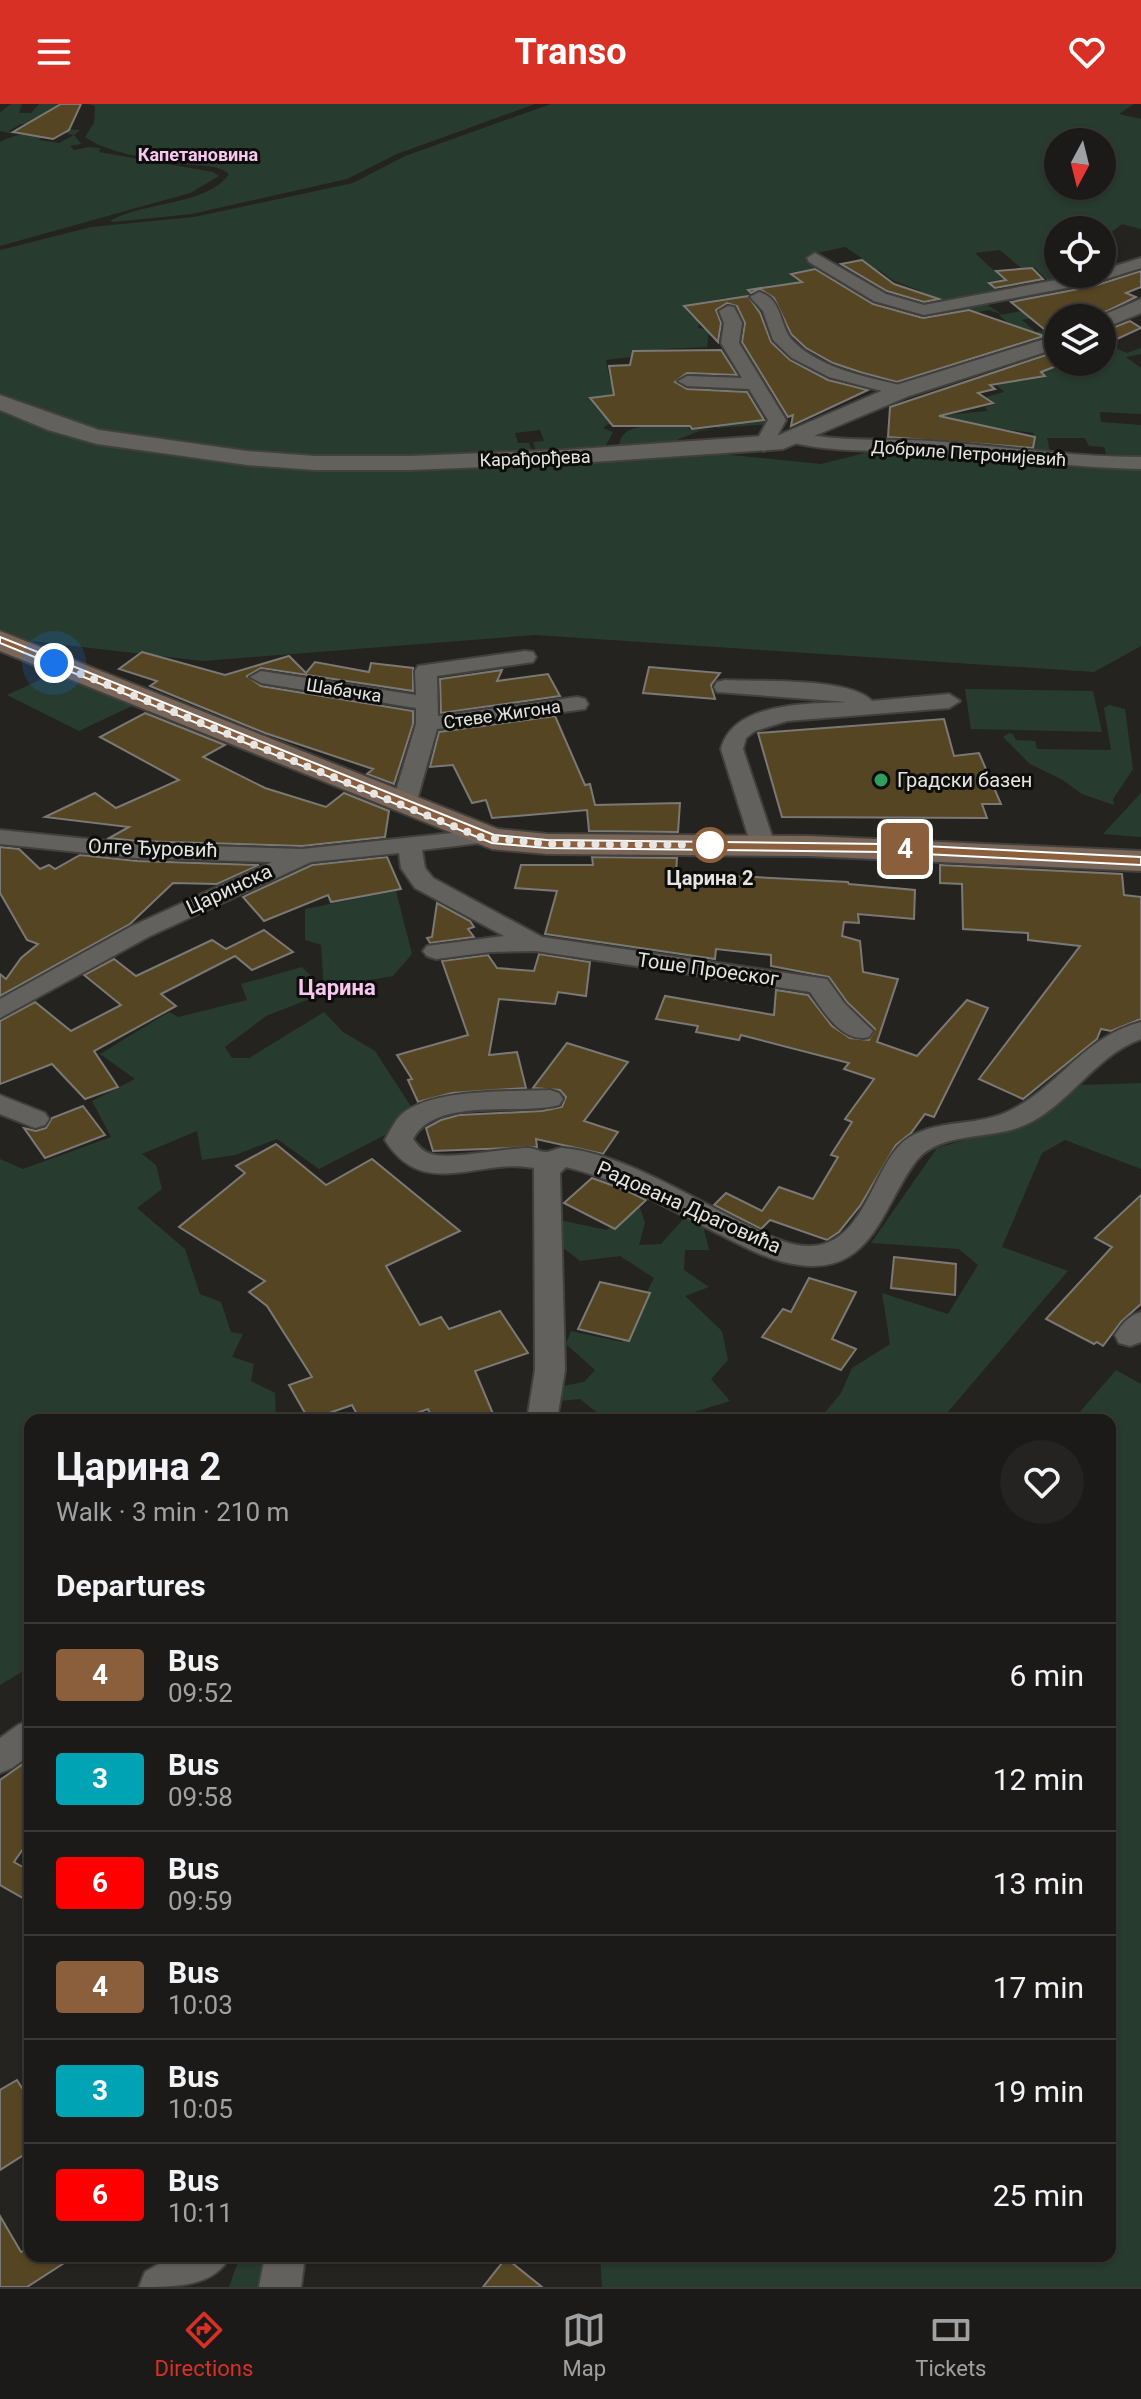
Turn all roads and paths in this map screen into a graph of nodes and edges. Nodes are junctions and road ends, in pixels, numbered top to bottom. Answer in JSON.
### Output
{"nodes":[{"id":1,"x":815,"y":258,"type":"dead end"},
{"id":2,"x":1141,"y":263,"type":"edge"},
{"id":3,"x":759,"y":297,"type":"dead end"},
{"id":4,"x":1141,"y":305,"type":"edge"},
{"id":5,"x":728,"y":311,"type":"dead end"},
{"id":6,"x":1116,"y":317,"type":"edge"},
{"id":7,"x":1044,"y":345,"type":"edge"},
{"id":8,"x":687,"y":381,"type":"dead end"},
{"id":9,"x":754,"y":384,"type":"junction"},
{"id":10,"x":901,"y":391,"type":"junction"},
{"id":11,"x":0,"y":402,"type":"edge"},
{"id":12,"x":797,"y":438,"type":"junction"},
{"id":13,"x":763,"y":445,"type":"junction"},
{"id":14,"x":1141,"y":463,"type":"edge"},
{"id":15,"x":0,"y":640,"type":"edge"},
{"id":16,"x":525,"y":657,"type":"dead end"},
{"id":17,"x":261,"y":677,"type":"dead end"},
{"id":18,"x":725,"y":687,"type":"dead end"},
{"id":19,"x":949,"y":701,"type":"dead end"},
{"id":20,"x":577,"y":704,"type":"dead end"},
{"id":21,"x":866,"y":708,"type":"junction"},
{"id":22,"x":427,"y":714,"type":"junction"},
{"id":23,"x":404,"y":804,"type":"junction"},
{"id":24,"x":0,"y":837,"type":"edge"},
{"id":25,"x":480,"y":837,"type":"junction"},
{"id":26,"x":409,"y":844,"type":"junction"},
{"id":27,"x":763,"y":845,"type":"junction"},
{"id":28,"x":306,"y":855,"type":"junction"},
{"id":29,"x":1141,"y":861,"type":"edge"},
{"id":30,"x":536,"y":944,"type":"junction"},
{"id":31,"x":436,"y":951,"type":"dead end"},
{"id":32,"x":0,"y":1010,"type":"edge"},
{"id":33,"x":1141,"y":1030,"type":"edge"},
{"id":34,"x":860,"y":1031,"type":"dead end"},
{"id":35,"x":550,"y":1099,"type":"dead end"},
{"id":36,"x":0,"y":1104,"type":"edge"},
{"id":37,"x":35,"y":1119,"type":"dead end"},
{"id":38,"x":553,"y":1164,"type":"junction"},
{"id":39,"x":543,"y":1414,"type":"edge"},
{"id":40,"x":24,"y":1740,"type":"edge"},
{"id":41,"x":0,"y":1758,"type":"edge"},
{"id":42,"x":200,"y":2262,"type":"edge"},
{"id":43,"x":284,"y":2262,"type":"edge"},
{"id":44,"x":160,"y":2287,"type":"edge"},
{"id":45,"x":280,"y":2287,"type":"edge"}],
"edges":[{"from":1,"to":2,"type":"street"},
{"from":3,"to":10,"type":"street"},
{"from":4,"to":6,"type":"street"},
{"from":5,"to":9,"type":"street"},
{"from":7,"to":10,"type":"street","name":"Карађорђева"},
{"from":8,"to":9,"type":"street"},
{"from":9,"to":13,"type":"street"},
{"from":10,"to":12,"type":"street","name":"Карађорђева"},
{"from":11,"to":13,"type":"street","name":"Карађорђева"},
{"from":12,"to":13,"type":"street","name":"Карађорђева"},
{"from":12,"to":14,"type":"street","name":"Добриле Петронијевић"},
{"from":15,"to":23,"type":"main road"},
{"from":16,"to":22,"type":"street"},
{"from":17,"to":22,"type":"street","name":"Шабачка"},
{"from":18,"to":21,"type":"street"},
{"from":19,"to":21,"type":"street"},
{"from":20,"to":22,"type":"street","name":"Стеве Жигона"},
{"from":21,"to":27,"type":"street"},
{"from":22,"to":23,"type":"street"},
{"from":23,"to":25,"type":"main road"},
{"from":24,"to":28,"type":"street","name":"Олге Ђуровић"},
{"from":25,"to":26,"type":"street","name":"Царинска"},
{"from":25,"to":27,"type":"main road"},
{"from":26,"to":28,"type":"street","name":"Царинска"},
{"from":26,"to":30,"type":"street","name":"Тоше Проеског"},
{"from":27,"to":29,"type":"main road"},
{"from":28,"to":32,"type":"street","name":"Царинска"},
{"from":30,"to":31,"type":"street","name":"Тоше Проеског"},
{"from":30,"to":34,"type":"street","name":"Тоше Проеског"},
{"from":33,"to":38,"type":"street","name":"Радована Драговића"},
{"from":35,"to":38,"type":"street"},
{"from":36,"to":37,"type":"street"},
{"from":38,"to":39,"type":"street"},
{"from":40,"to":41,"type":"street"},
{"from":42,"to":44,"type":"street"},
{"from":43,"to":45,"type":"street"}]}
